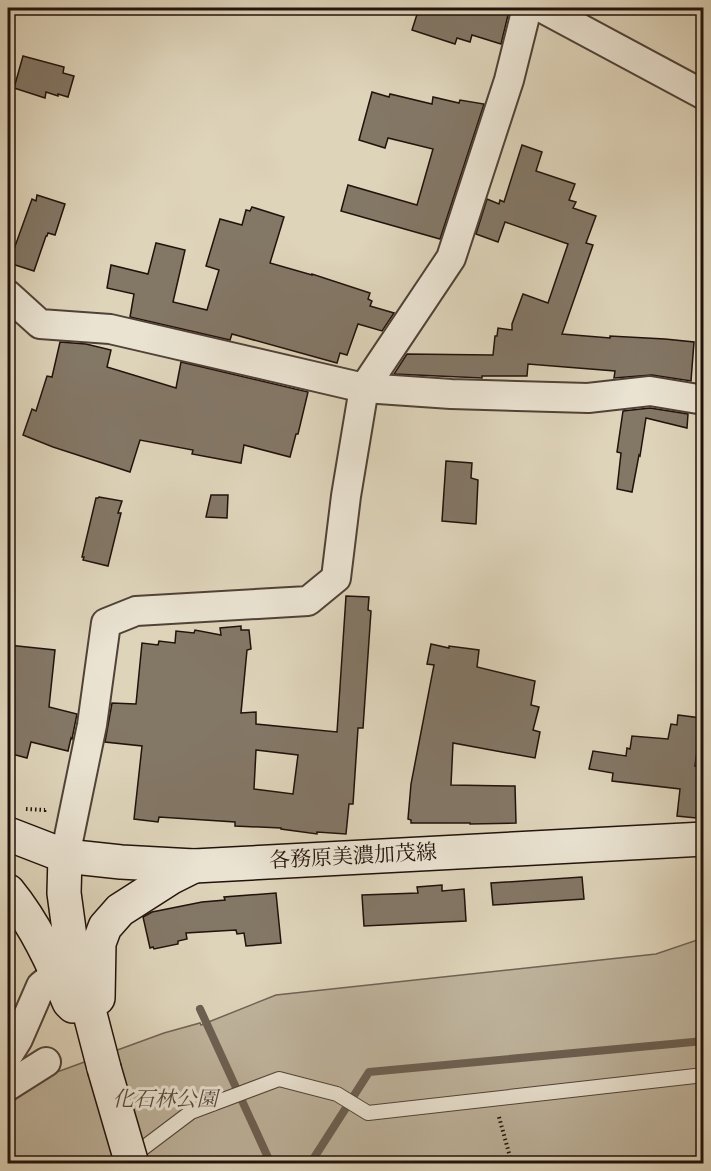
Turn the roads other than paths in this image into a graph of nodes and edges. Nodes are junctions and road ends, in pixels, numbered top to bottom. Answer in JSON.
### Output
{"nodes":[{"id":1,"x":527,"y":8,"type":"edge"},
{"id":2,"x":542,"y":8,"type":"edge"},
{"id":3,"x":704,"y":94,"type":"edge"},
{"id":4,"x":8,"y":295,"type":"edge"},
{"id":5,"x":364,"y":388,"type":"junction"},
{"id":6,"x":704,"y":400,"type":"edge"},
{"id":7,"x":12,"y":821,"type":"edge"},
{"id":8,"x":704,"y":839,"type":"edge"},
{"id":9,"x":65,"y":856,"type":"junction"},
{"id":10,"x":194,"y":866,"type":"junction"},
{"id":11,"x":8,"y":891,"type":"edge"},
{"id":12,"x":57,"y":973,"type":"junction"},
{"id":13,"x":91,"y":1020,"type":"junction"},
{"id":14,"x":8,"y":1055,"type":"edge"},
{"id":15,"x":46,"y":1062,"type":"dead end"},
{"id":16,"x":704,"y":1075,"type":"edge"},
{"id":17,"x":8,"y":1086,"type":"edge"},
{"id":18,"x":122,"y":1164,"type":"edge"},
{"id":19,"x":132,"y":1164,"type":"edge"}],
"edges":[{"from":1,"to":5,"type":"street"},
{"from":2,"to":3,"type":"street"},
{"from":4,"to":5,"type":"street"},
{"from":5,"to":6,"type":"street"},
{"from":5,"to":9,"type":"street"},
{"from":7,"to":9,"type":"main road","name":"各務原美濃加茂線"},
{"from":8,"to":10,"type":"main road","name":"各務原美濃加茂線"},
{"from":9,"to":10,"type":"main road","name":"各務原美濃加茂線"},
{"from":9,"to":13,"type":"main road"},
{"from":10,"to":13,"type":"main road"},
{"from":11,"to":12,"type":"main road"},
{"from":12,"to":13,"type":"main road"},
{"from":12,"to":14,"type":"street"},
{"from":13,"to":19,"type":"main road","bridge":true},
{"from":15,"to":17,"type":"street"},
{"from":16,"to":18,"type":"lane"}]}
